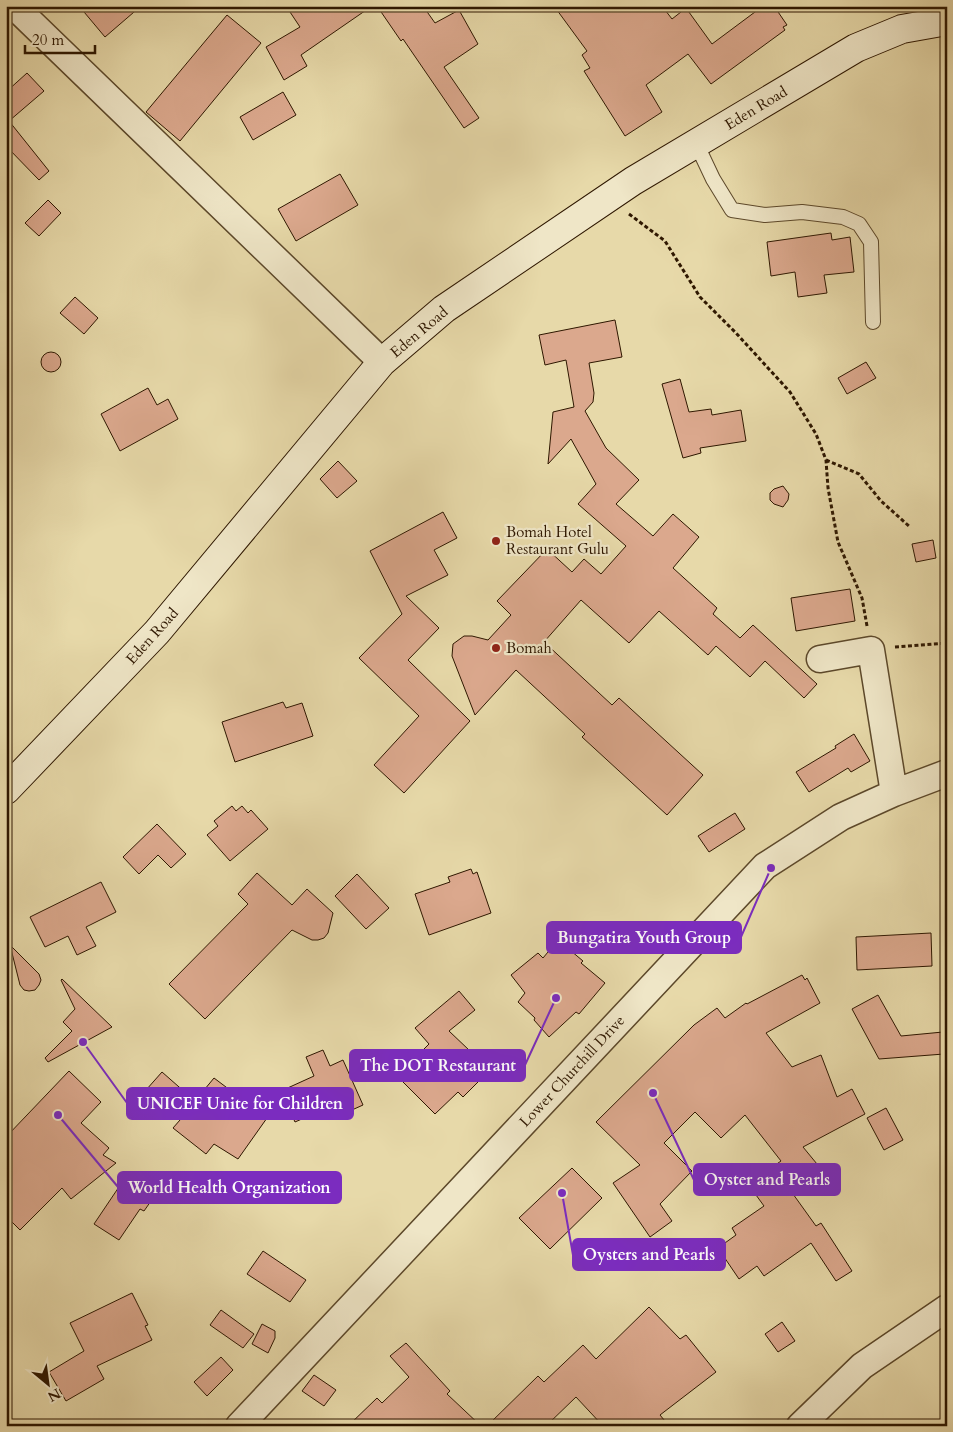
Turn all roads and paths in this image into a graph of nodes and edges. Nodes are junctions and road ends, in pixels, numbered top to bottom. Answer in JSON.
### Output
{"nodes":[{"id":1,"x":14,"y":6,"type":"edge"},
{"id":2,"x":947,"y":21,"type":"edge"},
{"id":3,"x":696,"y":143,"type":"junction"},
{"id":4,"x":608,"y":198,"type":"junction"},
{"id":5,"x":873,"y":322,"type":"dead end"},
{"id":6,"x":382,"y":362,"type":"junction"},
{"id":7,"x":826,"y":460,"type":"junction"},
{"id":8,"x":910,"y":527,"type":"dead end"},
{"id":9,"x":947,"y":643,"type":"edge"},
{"id":10,"x":871,"y":650,"type":"junction"},
{"id":11,"x":820,"y":659,"type":"dead end"},
{"id":12,"x":947,"y":773,"type":"edge"},
{"id":13,"x":6,"y":790,"type":"edge"},
{"id":14,"x":894,"y":793,"type":"junction"},
{"id":15,"x":947,"y":1308,"type":"edge"},
{"id":16,"x":239,"y":1426,"type":"edge"},
{"id":17,"x":800,"y":1426,"type":"edge"}],
"edges":[{"from":1,"to":6,"type":"street"},
{"from":2,"to":3,"type":"street","name":"Eden Road"},
{"from":3,"to":4,"type":"street","name":"Eden Road"},
{"from":3,"to":5,"type":"lane"},
{"from":4,"to":6,"type":"street","name":"Eden Road"},
{"from":4,"to":7,"type":"path"},
{"from":6,"to":13,"type":"street","name":"Eden Road"},
{"from":7,"to":8,"type":"path"},
{"from":7,"to":10,"type":"path"},
{"from":9,"to":10,"type":"path"},
{"from":10,"to":11,"type":"street"},
{"from":10,"to":14,"type":"street"},
{"from":12,"to":14,"type":"street","name":"Lower Churchill Drive"},
{"from":14,"to":16,"type":"street","name":"Lower Churchill Drive"},
{"from":15,"to":17,"type":"street"}]}
